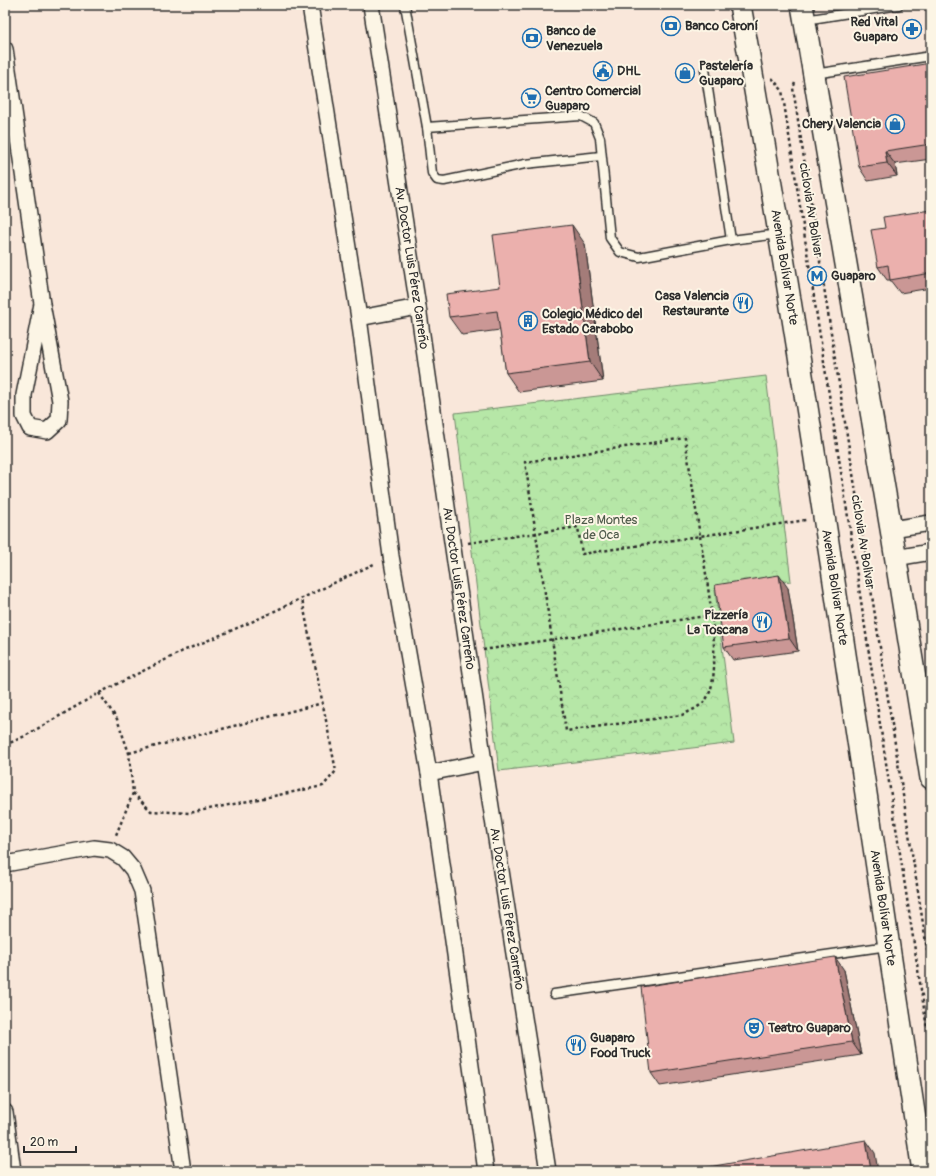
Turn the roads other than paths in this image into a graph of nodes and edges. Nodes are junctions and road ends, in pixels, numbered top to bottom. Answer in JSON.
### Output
{"nodes":[{"id":1,"x":310,"y":5,"type":"edge"},
{"id":2,"x":371,"y":5,"type":"edge"},
{"id":3,"x":405,"y":5,"type":"edge"},
{"id":4,"x":740,"y":5,"type":"edge"},
{"id":5,"x":899,"y":5,"type":"edge"},
{"id":6,"x":803,"y":13,"type":"edge"},
{"id":7,"x":5,"y":53,"type":"edge"},
{"id":8,"x":931,"y":56,"type":"edge"},
{"id":9,"x":706,"y":69,"type":"dead end"},
{"id":10,"x":804,"y":77,"type":"junction"},
{"id":11,"x":426,"y":127,"type":"junction"},
{"id":12,"x":601,"y":156,"type":"junction"},
{"id":13,"x":779,"y":234,"type":"junction"},
{"id":14,"x":731,"y":240,"type":"junction"},
{"id":15,"x":42,"y":304,"type":"junction"},
{"id":16,"x":418,"y":307,"type":"junction"},
{"id":17,"x":359,"y":318,"type":"junction"},
{"id":18,"x":931,"y":522,"type":"edge"},
{"id":19,"x":891,"y":529,"type":"junction"},
{"id":20,"x":931,"y":552,"type":"edge"},
{"id":21,"x":895,"y":558,"type":"junction"},
{"id":22,"x":484,"y":762,"type":"junction"},
{"id":23,"x":429,"y":773,"type":"junction"},
{"id":24,"x":931,"y":778,"type":"edge"},
{"id":25,"x":5,"y":864,"type":"edge"},
{"id":26,"x":888,"y":946,"type":"junction"},
{"id":27,"x":554,"y":994,"type":"dead end"},
{"id":28,"x":5,"y":1112,"type":"edge"},
{"id":29,"x":13,"y":1171,"type":"edge"},
{"id":30,"x":183,"y":1171,"type":"edge"},
{"id":31,"x":486,"y":1171,"type":"edge"},
{"id":32,"x":548,"y":1171,"type":"edge"},
{"id":33,"x":922,"y":1171,"type":"edge"}],
"edges":[{"from":1,"to":17,"type":"street"},
{"from":2,"to":16,"type":"street","name":"Av. Doctor Luis Pérez Carreño"},
{"from":3,"to":11,"type":"lane"},
{"from":4,"to":13,"type":"main road","name":"Avenida Bolívar Norte"},
{"from":5,"to":6,"type":"lane"},
{"from":6,"to":10,"type":"main road"},
{"from":7,"to":15,"type":"street"},
{"from":8,"to":10,"type":"lane"},
{"from":9,"to":14,"type":"lane"},
{"from":10,"to":19,"type":"main road"},
{"from":11,"to":12,"type":"lane"},
{"from":11,"to":12,"type":"lane"},
{"from":12,"to":14,"type":"lane"},
{"from":13,"to":14,"type":"lane"},
{"from":13,"to":26,"type":"main road","name":"Avenida Bolívar Norte"},
{"from":15,"to":15,"type":"street"},
{"from":16,"to":17,"type":"street"},
{"from":16,"to":22,"type":"street","name":"Av. Doctor Luis Pérez Carreño"},
{"from":17,"to":23,"type":"street"},
{"from":18,"to":19,"type":"street"},
{"from":19,"to":21,"type":"main road"},
{"from":20,"to":21,"type":"street"},
{"from":21,"to":24,"type":"main road"},
{"from":22,"to":23,"type":"street"},
{"from":22,"to":32,"type":"street","name":"Av. Doctor Luis Pérez Carreño"},
{"from":23,"to":31,"type":"street"},
{"from":25,"to":30,"type":"street"},
{"from":26,"to":27,"type":"lane"},
{"from":26,"to":33,"type":"main road","name":"Avenida Bolívar Norte"},
{"from":28,"to":29,"type":"street"}]}
